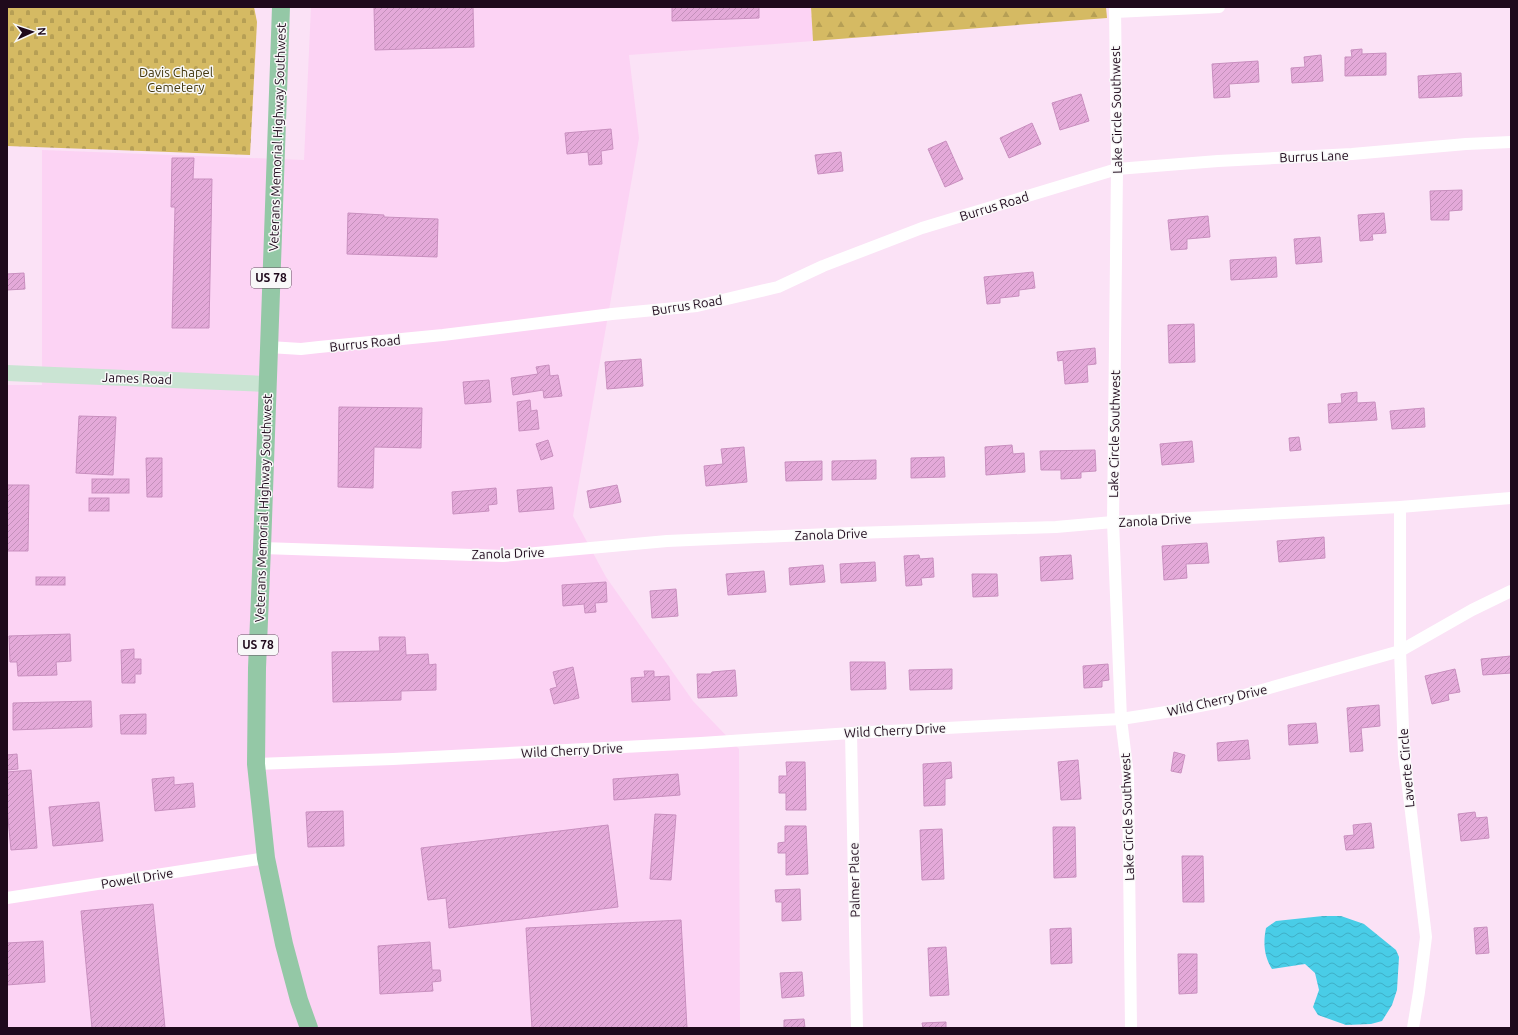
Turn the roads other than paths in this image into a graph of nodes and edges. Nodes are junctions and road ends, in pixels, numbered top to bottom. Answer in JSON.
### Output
{"nodes":[{"id":1,"x":281,"y":7,"type":"edge"},
{"id":2,"x":1219,"y":7,"type":"edge"},
{"id":3,"x":1115,"y":9,"type":"edge"},
{"id":4,"x":1511,"y":142,"type":"edge"},
{"id":5,"x":1117,"y":169,"type":"junction"},
{"id":6,"x":1086,"y":178,"type":"joint"},
{"id":7,"x":269,"y":347,"type":"junction"},
{"id":8,"x":7,"y":374,"type":"edge"},
{"id":9,"x":268,"y":384,"type":"junction"},
{"id":10,"x":1511,"y":498,"type":"edge"},
{"id":11,"x":1400,"y":507,"type":"junction"},
{"id":12,"x":1113,"y":522,"type":"junction"},
{"id":13,"x":262,"y":548,"type":"junction"},
{"id":14,"x":1511,"y":591,"type":"edge"},
{"id":15,"x":1400,"y":651,"type":"junction"},
{"id":16,"x":1121,"y":719,"type":"junction"},
{"id":17,"x":851,"y":732,"type":"junction"},
{"id":18,"x":256,"y":764,"type":"junction"},
{"id":19,"x":266,"y":858,"type":"junction"},
{"id":20,"x":7,"y":898,"type":"edge"},
{"id":21,"x":309,"y":1028,"type":"edge"},
{"id":22,"x":857,"y":1028,"type":"edge"},
{"id":23,"x":1131,"y":1028,"type":"edge"},
{"id":24,"x":1413,"y":1028,"type":"edge"}],
"edges":[{"from":1,"to":7,"type":"main road","name":"Veterans Memorial Highway Southwest","number":"US 78"},
{"from":2,"to":3,"type":"street"},
{"from":3,"to":5,"type":"street","name":"Lake Circle Southwest"},
{"from":4,"to":5,"type":"street","name":"Burrus Lane"},
{"from":5,"to":6,"type":"street","name":"Burrus Lane"},
{"from":5,"to":12,"type":"street","name":"Lake Circle Southwest"},
{"from":6,"to":7,"type":"street","name":"Burrus Road"},
{"from":7,"to":9,"type":"main road","name":"Veterans Memorial Highway Southwest","number":"US 78"},
{"from":8,"to":9,"type":"street","name":"James Road"},
{"from":9,"to":13,"type":"main road","name":"Veterans Memorial Highway Southwest","number":"US 78"},
{"from":10,"to":11,"type":"street","name":"Zanola Drive"},
{"from":11,"to":12,"type":"street","name":"Zanola Drive"},
{"from":11,"to":15,"type":"street","name":"Laverte Circle"},
{"from":12,"to":13,"type":"street","name":"Zanola Drive"},
{"from":12,"to":16,"type":"street","name":"Lake Circle Southwest"},
{"from":13,"to":18,"type":"main road","name":"Veterans Memorial Highway Southwest","number":"US 78"},
{"from":14,"to":15,"type":"street","name":"Wild Cherry Drive"},
{"from":15,"to":16,"type":"street","name":"Wild Cherry Drive"},
{"from":15,"to":24,"type":"street","name":"Laverte Circle"},
{"from":16,"to":17,"type":"street","name":"Wild Cherry Drive"},
{"from":16,"to":23,"type":"street","name":"Lake Circle Southwest"},
{"from":17,"to":18,"type":"street","name":"Wild Cherry Drive"},
{"from":17,"to":22,"type":"street","name":"Palmer Place"},
{"from":18,"to":19,"type":"main road","name":"Veterans Memorial Highway Southwest","number":"US 78"},
{"from":19,"to":20,"type":"street","name":"Powell Drive"},
{"from":19,"to":21,"type":"main road","name":"Veterans Memorial Highway Southwest","number":"US 78"}]}
